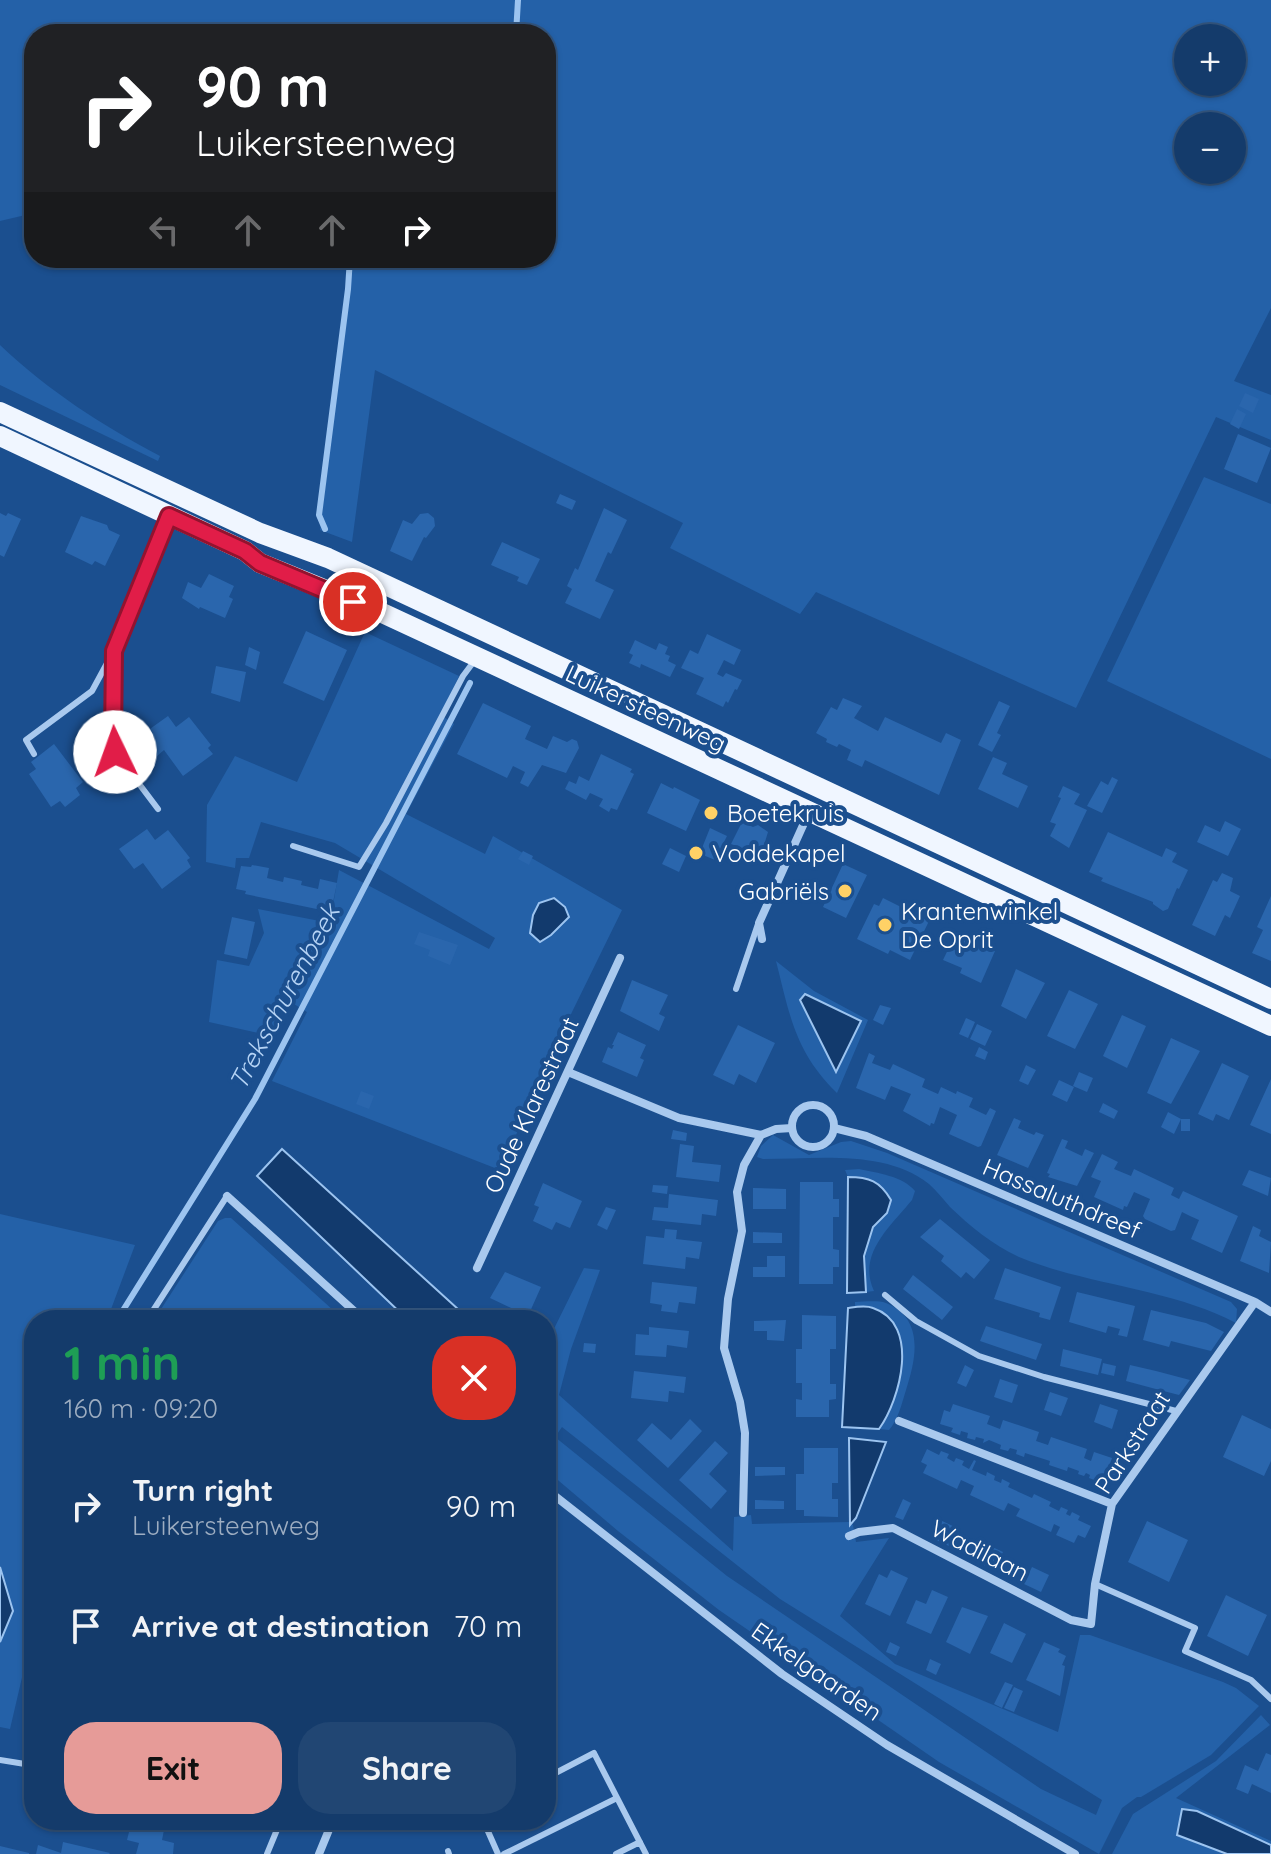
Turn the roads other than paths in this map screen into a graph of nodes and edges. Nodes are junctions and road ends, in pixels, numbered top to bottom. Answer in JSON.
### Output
{"nodes":[{"id":1,"x":0,"y":412,"type":"edge"},
{"id":2,"x":0,"y":436,"type":"edge"},
{"id":3,"x":169,"y":516,"type":"junction"},
{"id":4,"x":114,"y":651,"type":"junction"},
{"id":5,"x":477,"y":657,"type":"junction"},
{"id":6,"x":113,"y":740,"type":"joint"},
{"id":7,"x":34,"y":754,"type":"dead end"},
{"id":8,"x":158,"y":809,"type":"dead end"},
{"id":9,"x":809,"y":812,"type":"junction"},
{"id":10,"x":293,"y":846,"type":"dead end"},
{"id":11,"x":759,"y":923,"type":"junction"},
{"id":12,"x":762,"y":939,"type":"dead end"},
{"id":13,"x":620,"y":958,"type":"dead end"},
{"id":14,"x":736,"y":989,"type":"dead end"},
{"id":15,"x":1271,"y":999,"type":"edge"},
{"id":16,"x":1271,"y":1026,"type":"edge"},
{"id":17,"x":568,"y":1072,"type":"junction"},
{"id":18,"x":792,"y":1128,"type":"junction"},
{"id":19,"x":834,"y":1128,"type":"junction"},
{"id":20,"x":761,"y":1135,"type":"junction"},
{"id":21,"x":227,"y":1196,"type":"joint"},
{"id":22,"x":477,"y":1268,"type":"dead end"},
{"id":23,"x":885,"y":1295,"type":"dead end"},
{"id":24,"x":1255,"y":1302,"type":"junction"},
{"id":25,"x":153,"y":1310,"type":"edge"},
{"id":26,"x":353,"y":1310,"type":"edge"},
{"id":27,"x":1271,"y":1312,"type":"edge"},
{"id":28,"x":1176,"y":1411,"type":"junction"},
{"id":29,"x":899,"y":1421,"type":"dead end"},
{"id":30,"x":556,"y":1501,"type":"edge"},
{"id":31,"x":1112,"y":1504,"type":"junction"},
{"id":32,"x":743,"y":1513,"type":"dead end"},
{"id":33,"x":849,"y":1536,"type":"dead end"},
{"id":34,"x":1095,"y":1584,"type":"junction"},
{"id":35,"x":1091,"y":1624,"type":"joint"},
{"id":36,"x":1271,"y":1699,"type":"edge"},
{"id":37,"x":0,"y":1760,"type":"edge"},
{"id":38,"x":24,"y":1764,"type":"edge"},
{"id":39,"x":556,"y":1773,"type":"edge"},
{"id":40,"x":617,"y":1798,"type":"junction"},
{"id":41,"x":556,"y":1827,"type":"edge"},
{"id":42,"x":277,"y":1830,"type":"edge"},
{"id":43,"x":329,"y":1830,"type":"edge"},
{"id":44,"x":488,"y":1830,"type":"edge"},
{"id":45,"x":551,"y":1830,"type":"edge"},
{"id":46,"x":640,"y":1842,"type":"junction"},
{"id":47,"x":267,"y":1854,"type":"edge"},
{"id":48,"x":319,"y":1854,"type":"edge"},
{"id":49,"x":501,"y":1854,"type":"edge"},
{"id":50,"x":616,"y":1854,"type":"edge"},
{"id":51,"x":646,"y":1854,"type":"edge"},
{"id":52,"x":1075,"y":1854,"type":"edge"}],
"edges":[{"from":1,"to":15,"type":"main road","name":"Luikersteenweg"},
{"from":2,"to":3,"type":"main road","name":"Luikersteenweg"},
{"from":3,"to":4,"type":"street"},
{"from":3,"to":5,"type":"main road","name":"Luikersteenweg"},
{"from":4,"to":6,"type":"street"},
{"from":4,"to":7,"type":"lane"},
{"from":5,"to":9,"type":"main road","name":"Luikersteenweg"},
{"from":5,"to":10,"type":"lane"},
{"from":6,"to":8,"type":"lane"},
{"from":9,"to":11,"type":"street"},
{"from":9,"to":16,"type":"main road","name":"Luikersteenweg"},
{"from":11,"to":12,"type":"street"},
{"from":11,"to":14,"type":"lane"},
{"from":13,"to":17,"type":"street","name":"Oude Klarestraat"},
{"from":17,"to":20,"type":"street"},
{"from":17,"to":22,"type":"street","name":"Oude Klarestraat"},
{"from":18,"to":19,"type":"street"},
{"from":18,"to":19,"type":"street"},
{"from":18,"to":20,"type":"street"},
{"from":19,"to":24,"type":"street","name":"Hassaluthdreef"},
{"from":20,"to":32,"type":"street"},
{"from":21,"to":25,"type":"lane"},
{"from":21,"to":26,"type":"street"},
{"from":23,"to":28,"type":"lane"},
{"from":24,"to":27,"type":"street","name":"Hassaluthdreef"},
{"from":24,"to":28,"type":"street","name":"Parkstraat"},
{"from":28,"to":31,"type":"street","name":"Parkstraat"},
{"from":29,"to":31,"type":"street"},
{"from":30,"to":52,"type":"street","name":"Ekkelgaarden"},
{"from":31,"to":34,"type":"street","name":"Parkstraat"},
{"from":33,"to":35,"type":"street","name":"Wadilaan"},
{"from":34,"to":35,"type":"street","name":"Parkstraat"},
{"from":34,"to":36,"type":"lane"},
{"from":37,"to":38,"type":"lane"},
{"from":39,"to":40,"type":"lane"},
{"from":40,"to":41,"type":"lane"},
{"from":40,"to":46,"type":"lane"},
{"from":42,"to":47,"type":"lane"},
{"from":43,"to":48,"type":"street"},
{"from":44,"to":49,"type":"lane"},
{"from":45,"to":49,"type":"lane"},
{"from":46,"to":50,"type":"lane"},
{"from":46,"to":51,"type":"lane"}]}
